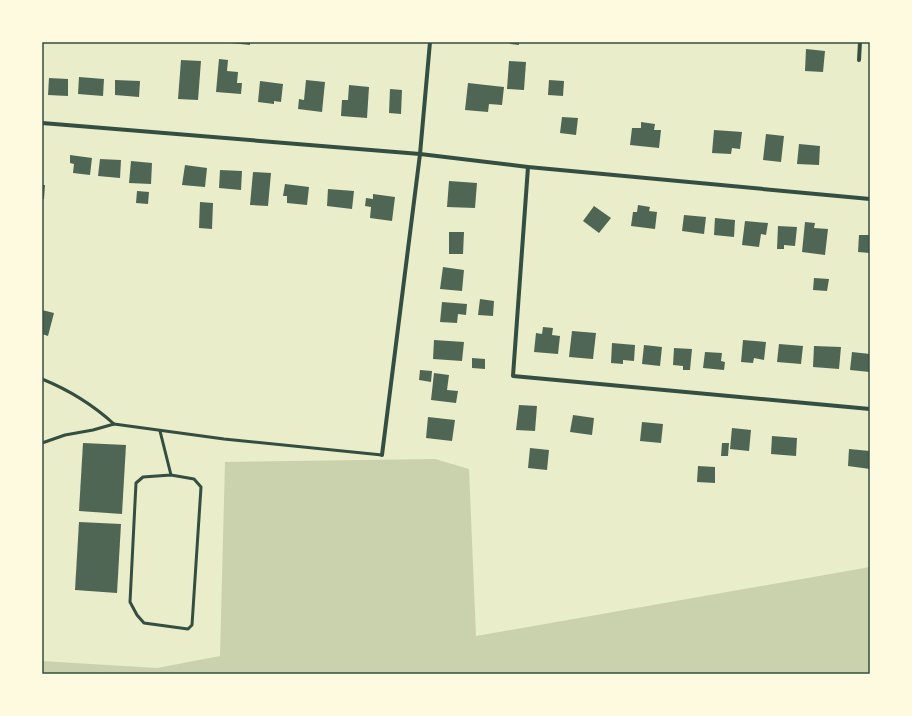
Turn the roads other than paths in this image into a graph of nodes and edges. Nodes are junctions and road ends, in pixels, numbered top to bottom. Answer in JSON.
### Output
{"nodes":[{"id":1,"x":430,"y":42,"type":"edge"},
{"id":2,"x":860,"y":42,"type":"edge"},
{"id":3,"x":859,"y":60,"type":"dead end"},
{"id":4,"x":42,"y":123,"type":"edge"},
{"id":5,"x":420,"y":154,"type":"junction"},
{"id":6,"x":528,"y":168,"type":"junction"},
{"id":7,"x":870,"y":199,"type":"edge"},
{"id":8,"x":42,"y":379,"type":"edge"},
{"id":9,"x":870,"y":410,"type":"edge"},
{"id":10,"x":114,"y":424,"type":"junction"},
{"id":11,"x":160,"y":431,"type":"junction"},
{"id":12,"x":42,"y":443,"type":"edge"},
{"id":13,"x":382,"y":455,"type":"joint"},
{"id":14,"x":171,"y":475,"type":"junction"}],
"edges":[{"from":1,"to":5,"type":"street"},
{"from":2,"to":3,"type":"street"},
{"from":4,"to":5,"type":"street"},
{"from":5,"to":6,"type":"street"},
{"from":5,"to":13,"type":"street"},
{"from":6,"to":7,"type":"street"},
{"from":6,"to":9,"type":"street"},
{"from":8,"to":10,"type":"lane"},
{"from":10,"to":11,"type":"lane"},
{"from":10,"to":12,"type":"lane"},
{"from":11,"to":13,"type":"lane"},
{"from":11,"to":14,"type":"lane"},
{"from":14,"to":14,"type":"lane"}]}
